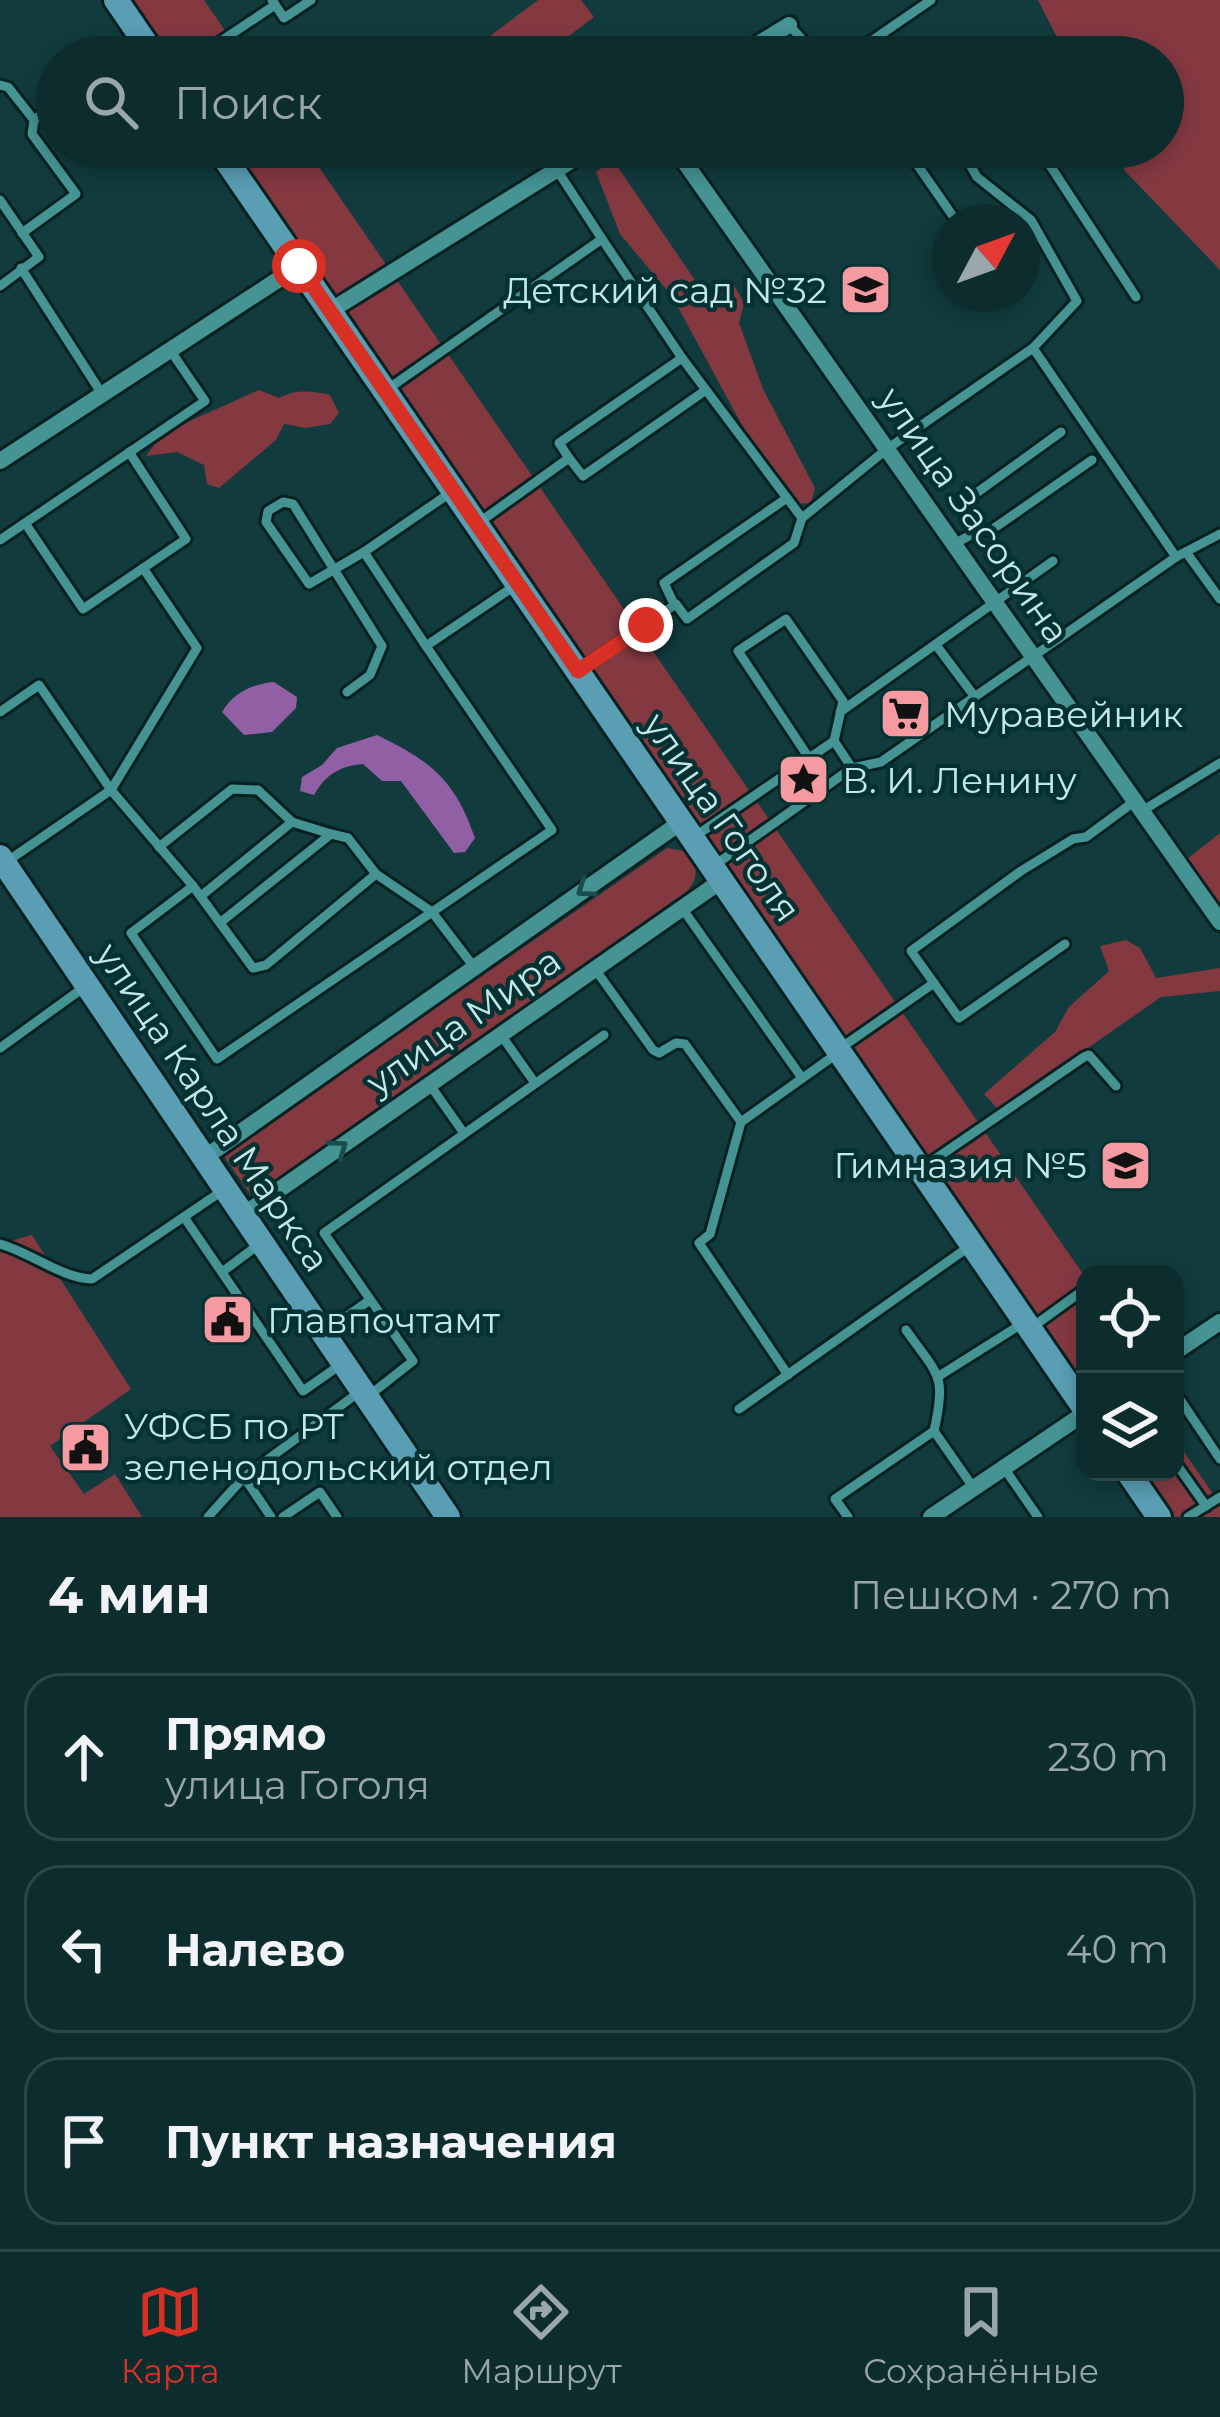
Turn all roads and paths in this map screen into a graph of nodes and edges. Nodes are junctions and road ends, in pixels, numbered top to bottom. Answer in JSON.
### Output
{"nodes":[{"id":1,"x":116,"y":0,"type":"edge"},
{"id":2,"x":311,"y":0,"type":"edge"},
{"id":3,"x":931,"y":0,"type":"edge"},
{"id":4,"x":274,"y":2,"type":"edge"},
{"id":5,"x":789,"y":25,"type":"joint"},
{"id":6,"x":134,"y":36,"type":"edge"},
{"id":7,"x":226,"y":36,"type":"edge"},
{"id":8,"x":771,"y":36,"type":"edge"},
{"id":9,"x":799,"y":36,"type":"edge"},
{"id":10,"x":879,"y":36,"type":"edge"},
{"id":11,"x":0,"y":85,"type":"edge"},
{"id":12,"x":34,"y":120,"type":"joint"},
{"id":13,"x":36,"y":139,"type":"edge"},
{"id":14,"x":57,"y":168,"type":"edge"},
{"id":15,"x":231,"y":168,"type":"edge"},
{"id":16,"x":559,"y":168,"type":"edge"},
{"id":17,"x":689,"y":168,"type":"edge"},
{"id":18,"x":920,"y":168,"type":"edge"},
{"id":19,"x":972,"y":168,"type":"edge"},
{"id":20,"x":1052,"y":168,"type":"edge"},
{"id":21,"x":556,"y":170,"type":"junction"},
{"id":22,"x":0,"y":200,"type":"edge"},
{"id":23,"x":945,"y":204,"type":"edge"},
{"id":24,"x":1011,"y":204,"type":"edge"},
{"id":25,"x":22,"y":233,"type":"junction"},
{"id":26,"x":1040,"y":236,"type":"edge"},
{"id":27,"x":602,"y":239,"type":"junction"},
{"id":28,"x":299,"y":266,"type":"junction"},
{"id":29,"x":21,"y":268,"type":"junction"},
{"id":30,"x":0,"y":286,"type":"edge"},
{"id":31,"x":1136,"y":297,"type":"dead end"},
{"id":32,"x":330,"y":311,"type":"junction"},
{"id":33,"x":1033,"y":348,"type":"junction"},
{"id":34,"x":170,"y":350,"type":"junction"},
{"id":35,"x":682,"y":358,"type":"junction"},
{"id":36,"x":706,"y":390,"type":"junction"},
{"id":37,"x":385,"y":391,"type":"junction"},
{"id":38,"x":102,"y":394,"type":"junction"},
{"id":39,"x":1061,"y":432,"type":"dead end"},
{"id":40,"x":887,"y":449,"type":"junction"},
{"id":41,"x":129,"y":452,"type":"junction"},
{"id":42,"x":569,"y":458,"type":"junction"},
{"id":43,"x":1091,"y":460,"type":"dead end"},
{"id":44,"x":0,"y":461,"type":"edge"},
{"id":45,"x":454,"y":491,"type":"junction"},
{"id":46,"x":787,"y":498,"type":"junction"},
{"id":47,"x":802,"y":518,"type":"junction"},
{"id":48,"x":25,"y":523,"type":"junction"},
{"id":49,"x":476,"y":524,"type":"junction"},
{"id":50,"x":980,"y":530,"type":"junction"},
{"id":51,"x":1220,"y":534,"type":"edge"},
{"id":52,"x":0,"y":541,"type":"edge"},
{"id":53,"x":954,"y":544,"type":"junction"},
{"id":54,"x":364,"y":552,"type":"junction"},
{"id":55,"x":1181,"y":555,"type":"junction"},
{"id":56,"x":1053,"y":561,"type":"dead end"},
{"id":57,"x":143,"y":568,"type":"junction"},
{"id":58,"x":336,"y":568,"type":"junction"},
{"id":59,"x":518,"y":584,"type":"junction"},
{"id":60,"x":1220,"y":598,"type":"edge"},
{"id":61,"x":672,"y":600,"type":"dead end"},
{"id":62,"x":996,"y":603,"type":"junction"},
{"id":63,"x":936,"y":645,"type":"junction"},
{"id":64,"x":426,"y":646,"type":"junction"},
{"id":65,"x":1033,"y":657,"type":"junction"},
{"id":66,"x":578,"y":671,"type":"junction"},
{"id":67,"x":347,"y":692,"type":"dead end"},
{"id":68,"x":975,"y":697,"type":"junction"},
{"id":69,"x":0,"y":712,"type":"edge"},
{"id":70,"x":840,"y":712,"type":"junction"},
{"id":71,"x":834,"y":741,"type":"junction"},
{"id":72,"x":809,"y":758,"type":"junction"},
{"id":73,"x":1220,"y":764,"type":"edge"},
{"id":74,"x":852,"y":768,"type":"junction"},
{"id":75,"x":111,"y":790,"type":"junction"},
{"id":76,"x":1139,"y":806,"type":"junction"},
{"id":77,"x":292,"y":822,"type":"junction"},
{"id":78,"x":687,"y":830,"type":"junction"},
{"id":79,"x":331,"y":834,"type":"junction"},
{"id":80,"x":159,"y":847,"type":"junction"},
{"id":81,"x":2,"y":860,"type":"edge"},
{"id":82,"x":376,"y":874,"type":"junction"},
{"id":83,"x":717,"y":874,"type":"junction"},
{"id":84,"x":193,"y":886,"type":"junction"},
{"id":85,"x":201,"y":896,"type":"junction"},
{"id":86,"x":682,"y":908,"type":"junction"},
{"id":87,"x":432,"y":912,"type":"junction"},
{"id":88,"x":221,"y":922,"type":"junction"},
{"id":89,"x":1220,"y":922,"type":"edge"},
{"id":90,"x":1065,"y":944,"type":"dead end"},
{"id":91,"x":474,"y":967,"type":"junction"},
{"id":92,"x":595,"y":969,"type":"junction"},
{"id":93,"x":934,"y":983,"type":"junction"},
{"id":94,"x":87,"y":985,"type":"junction"},
{"id":95,"x":501,"y":1035,"type":"junction"},
{"id":96,"x":604,"y":1035,"type":"dead end"},
{"id":97,"x":0,"y":1048,"type":"edge"},
{"id":98,"x":839,"y":1051,"type":"junction"},
{"id":99,"x":802,"y":1078,"type":"junction"},
{"id":100,"x":535,"y":1083,"type":"junction"},
{"id":101,"x":430,"y":1085,"type":"junction"},
{"id":102,"x":1116,"y":1086,"type":"dead end"},
{"id":103,"x":741,"y":1121,"type":"junction"},
{"id":104,"x":463,"y":1132,"type":"junction"},
{"id":105,"x":204,"y":1158,"type":"junction"},
{"id":106,"x":920,"y":1169,"type":"junction"},
{"id":107,"x":225,"y":1189,"type":"junction"},
{"id":108,"x":243,"y":1215,"type":"junction"},
{"id":109,"x":184,"y":1217,"type":"junction"},
{"id":110,"x":262,"y":1243,"type":"junction"},
{"id":111,"x":0,"y":1244,"type":"edge"},
{"id":112,"x":972,"y":1245,"type":"junction"},
{"id":113,"x":222,"y":1272,"type":"junction"},
{"id":114,"x":1076,"y":1295,"type":"edge"},
{"id":115,"x":370,"y":1300,"type":"junction"},
{"id":116,"x":1220,"y":1322,"type":"edge"},
{"id":117,"x":1028,"y":1325,"type":"junction"},
{"id":118,"x":906,"y":1330,"type":"dead end"},
{"id":119,"x":322,"y":1333,"type":"junction"},
{"id":120,"x":1184,"y":1346,"type":"edge"},
{"id":121,"x":343,"y":1363,"type":"junction"},
{"id":122,"x":788,"y":1375,"type":"junction"},
{"id":123,"x":939,"y":1376,"type":"junction"},
{"id":124,"x":364,"y":1394,"type":"junction"},
{"id":125,"x":1076,"y":1397,"type":"edge"},
{"id":126,"x":1184,"y":1405,"type":"edge"},
{"id":127,"x":739,"y":1409,"type":"dead end"},
{"id":128,"x":1076,"y":1417,"type":"edge"},
{"id":129,"x":934,"y":1431,"type":"junction"},
{"id":130,"x":1220,"y":1459,"type":"edge"},
{"id":131,"x":1004,"y":1468,"type":"junction"},
{"id":132,"x":1184,"y":1475,"type":"edge"},
{"id":133,"x":244,"y":1477,"type":"junction"},
{"id":134,"x":1134,"y":1481,"type":"edge"},
{"id":135,"x":974,"y":1488,"type":"junction"},
{"id":136,"x":1220,"y":1497,"type":"edge"},
{"id":137,"x":1205,"y":1506,"type":"junction"},
{"id":138,"x":934,"y":1516,"type":"edge"},
{"id":139,"x":208,"y":1517,"type":"edge"},
{"id":140,"x":271,"y":1517,"type":"edge"},
{"id":141,"x":284,"y":1517,"type":"edge"},
{"id":142,"x":337,"y":1517,"type":"edge"},
{"id":143,"x":448,"y":1517,"type":"edge"},
{"id":144,"x":848,"y":1517,"type":"edge"},
{"id":145,"x":1037,"y":1517,"type":"edge"},
{"id":146,"x":1159,"y":1517,"type":"edge"},
{"id":147,"x":1188,"y":1517,"type":"edge"}],
"edges":[{"from":1,"to":6,"type":"main road"},
{"from":2,"to":4,"type":"lane"},
{"from":3,"to":10,"type":"lane"},
{"from":4,"to":7,"type":"lane"},
{"from":5,"to":8,"type":"street"},
{"from":5,"to":9,"type":"lane"},
{"from":11,"to":12,"type":"lane"},
{"from":12,"to":13,"type":"lane"},
{"from":14,"to":25,"type":"lane"},
{"from":15,"to":28,"type":"main road","name":"улица Гоголя"},
{"from":16,"to":21,"type":"street"},
{"from":17,"to":40,"type":"street","name":"улица Засорина"},
{"from":18,"to":23,"type":"lane"},
{"from":19,"to":24,"type":"lane"},
{"from":20,"to":31,"type":"lane"},
{"from":21,"to":27,"type":"lane"},
{"from":21,"to":32,"type":"street"},
{"from":22,"to":25,"type":"lane"},
{"from":25,"to":29,"type":"lane"},
{"from":26,"to":33,"type":"lane"},
{"from":27,"to":35,"type":"lane"},
{"from":27,"to":37,"type":"lane"},
{"from":28,"to":32,"type":"main road","name":"улица Гоголя"},
{"from":28,"to":34,"type":"street"},
{"from":29,"to":30,"type":"lane"},
{"from":29,"to":38,"type":"lane"},
{"from":32,"to":37,"type":"main road","name":"улица Гоголя"},
{"from":33,"to":40,"type":"lane"},
{"from":33,"to":55,"type":"lane"},
{"from":34,"to":38,"type":"street"},
{"from":34,"to":41,"type":"lane"},
{"from":35,"to":36,"type":"lane"},
{"from":35,"to":42,"type":"lane"},
{"from":36,"to":42,"type":"lane"},
{"from":36,"to":46,"type":"lane"},
{"from":37,"to":45,"type":"main road","name":"улица Гоголя"},
{"from":38,"to":44,"type":"street"},
{"from":39,"to":50,"type":"lane"},
{"from":40,"to":47,"type":"lane"},
{"from":40,"to":53,"type":"street","name":"улица Засорина"},
{"from":41,"to":48,"type":"lane"},
{"from":41,"to":57,"type":"lane"},
{"from":42,"to":49,"type":"lane"},
{"from":43,"to":50,"type":"lane"},
{"from":45,"to":49,"type":"main road","name":"улица Гоголя"},
{"from":45,"to":54,"type":"lane"},
{"from":46,"to":47,"type":"lane"},
{"from":46,"to":61,"type":"lane"},
{"from":47,"to":66,"type":"lane"},
{"from":48,"to":52,"type":"lane"},
{"from":48,"to":57,"type":"lane"},
{"from":49,"to":59,"type":"main road","name":"улица Гоголя"},
{"from":50,"to":53,"type":"lane"},
{"from":51,"to":55,"type":"lane"},
{"from":53,"to":62,"type":"street","name":"улица Засорина"},
{"from":54,"to":58,"type":"lane"},
{"from":54,"to":64,"type":"lane"},
{"from":55,"to":60,"type":"lane"},
{"from":55,"to":65,"type":"lane"},
{"from":56,"to":62,"type":"lane"},
{"from":57,"to":75,"type":"lane"},
{"from":58,"to":58,"type":"lane"},
{"from":58,"to":67,"type":"lane"},
{"from":59,"to":64,"type":"lane"},
{"from":59,"to":66,"type":"main road","name":"улица Гоголя"},
{"from":62,"to":63,"type":"lane"},
{"from":62,"to":65,"type":"street","name":"улица Засорина"},
{"from":63,"to":68,"type":"lane"},
{"from":63,"to":70,"type":"lane"},
{"from":64,"to":87,"type":"lane"},
{"from":65,"to":68,"type":"lane"},
{"from":65,"to":76,"type":"street","name":"улица Засорина"},
{"from":66,"to":78,"type":"main road","name":"улица Гоголя"},
{"from":68,"to":74,"type":"lane"},
{"from":69,"to":75,"type":"lane"},
{"from":70,"to":71,"type":"lane"},
{"from":70,"to":72,"type":"lane"},
{"from":71,"to":72,"type":"lane"},
{"from":71,"to":74,"type":"lane"},
{"from":72,"to":78,"type":"lane"},
{"from":73,"to":76,"type":"lane"},
{"from":74,"to":83,"type":"lane"},
{"from":75,"to":80,"type":"lane"},
{"from":75,"to":81,"type":"lane"},
{"from":76,"to":89,"type":"street","name":"улица Засорина"},
{"from":76,"to":93,"type":"lane"},
{"from":77,"to":79,"type":"lane"},
{"from":77,"to":80,"type":"lane"},
{"from":77,"to":85,"type":"lane"},
{"from":78,"to":83,"type":"main road","name":"улица Гоголя"},
{"from":78,"to":91,"type":"street","name":"улица Мира","one_way":true},
{"from":79,"to":82,"type":"lane"},
{"from":79,"to":88,"type":"lane"},
{"from":80,"to":84,"type":"lane"},
{"from":81,"to":94,"type":"main road","name":"улица Карла Маркса"},
{"from":82,"to":87,"type":"lane"},
{"from":82,"to":88,"type":"lane"},
{"from":83,"to":86,"type":"street","name":"улица Мира"},
{"from":83,"to":98,"type":"main road","name":"улица Гоголя"},
{"from":84,"to":85,"type":"lane"},
{"from":84,"to":87,"type":"lane"},
{"from":85,"to":88,"type":"lane"},
{"from":86,"to":92,"type":"street","name":"улица Мира"},
{"from":86,"to":99,"type":"lane"},
{"from":87,"to":91,"type":"lane"},
{"from":90,"to":93,"type":"lane"},
{"from":91,"to":105,"type":"street","name":"улица Мира"},
{"from":92,"to":95,"type":"street","name":"улица Мира"},
{"from":92,"to":103,"type":"lane"},
{"from":93,"to":98,"type":"lane"},
{"from":94,"to":97,"type":"lane"},
{"from":94,"to":105,"type":"main road","name":"улица Карла Маркса"},
{"from":95,"to":100,"type":"lane"},
{"from":95,"to":101,"type":"street","name":"улица Мира"},
{"from":96,"to":100,"type":"lane"},
{"from":98,"to":99,"type":"lane"},
{"from":98,"to":106,"type":"main road","name":"улица Гоголя"},
{"from":99,"to":103,"type":"lane"},
{"from":100,"to":104,"type":"lane"},
{"from":101,"to":104,"type":"lane"},
{"from":108,"to":101,"type":"street","name":"улица Мира","one_way":true},
{"from":102,"to":106,"type":"lane"},
{"from":103,"to":122,"type":"lane"},
{"from":104,"to":115,"type":"lane"},
{"from":105,"to":107,"type":"main road","name":"улица Карла Маркса"},
{"from":106,"to":112,"type":"main road","name":"улица Гоголя"},
{"from":107,"to":108,"type":"main road","name":"улица Карла Маркса"},
{"from":107,"to":109,"type":"lane"},
{"from":108,"to":110,"type":"main road","name":"улица Карла Маркса"},
{"from":109,"to":111,"type":"lane"},
{"from":109,"to":113,"type":"lane"},
{"from":110,"to":113,"type":"lane"},
{"from":110,"to":119,"type":"main road","name":"улица Карла Маркса"},
{"from":112,"to":117,"type":"main road","name":"улица Гоголя"},
{"from":112,"to":122,"type":"lane"},
{"from":113,"to":121,"type":"lane"},
{"from":114,"to":117,"type":"lane"},
{"from":115,"to":119,"type":"lane"},
{"from":115,"to":124,"type":"lane"},
{"from":116,"to":120,"type":"street"},
{"from":117,"to":123,"type":"lane"},
{"from":117,"to":125,"type":"main road","name":"улица Гоголя"},
{"from":118,"to":123,"type":"lane"},
{"from":119,"to":121,"type":"main road","name":"улица Карла Маркса"},
{"from":121,"to":124,"type":"main road","name":"улица Карла Маркса"},
{"from":122,"to":127,"type":"lane"},
{"from":123,"to":129,"type":"lane"},
{"from":124,"to":133,"type":"lane"},
{"from":124,"to":143,"type":"main road","name":"улица Карла Маркса"},
{"from":126,"to":130,"type":"lane"},
{"from":128,"to":131,"type":"street"},
{"from":129,"to":135,"type":"lane"},
{"from":129,"to":144,"type":"lane"},
{"from":131,"to":135,"type":"street"},
{"from":131,"to":145,"type":"lane"},
{"from":132,"to":137,"type":"lane"},
{"from":133,"to":139,"type":"lane"},
{"from":133,"to":140,"type":"lane"},
{"from":134,"to":146,"type":"main road"},
{"from":135,"to":138,"type":"street"},
{"from":136,"to":137,"type":"lane"},
{"from":137,"to":147,"type":"lane"},
{"from":141,"to":142,"type":"lane"}]}
